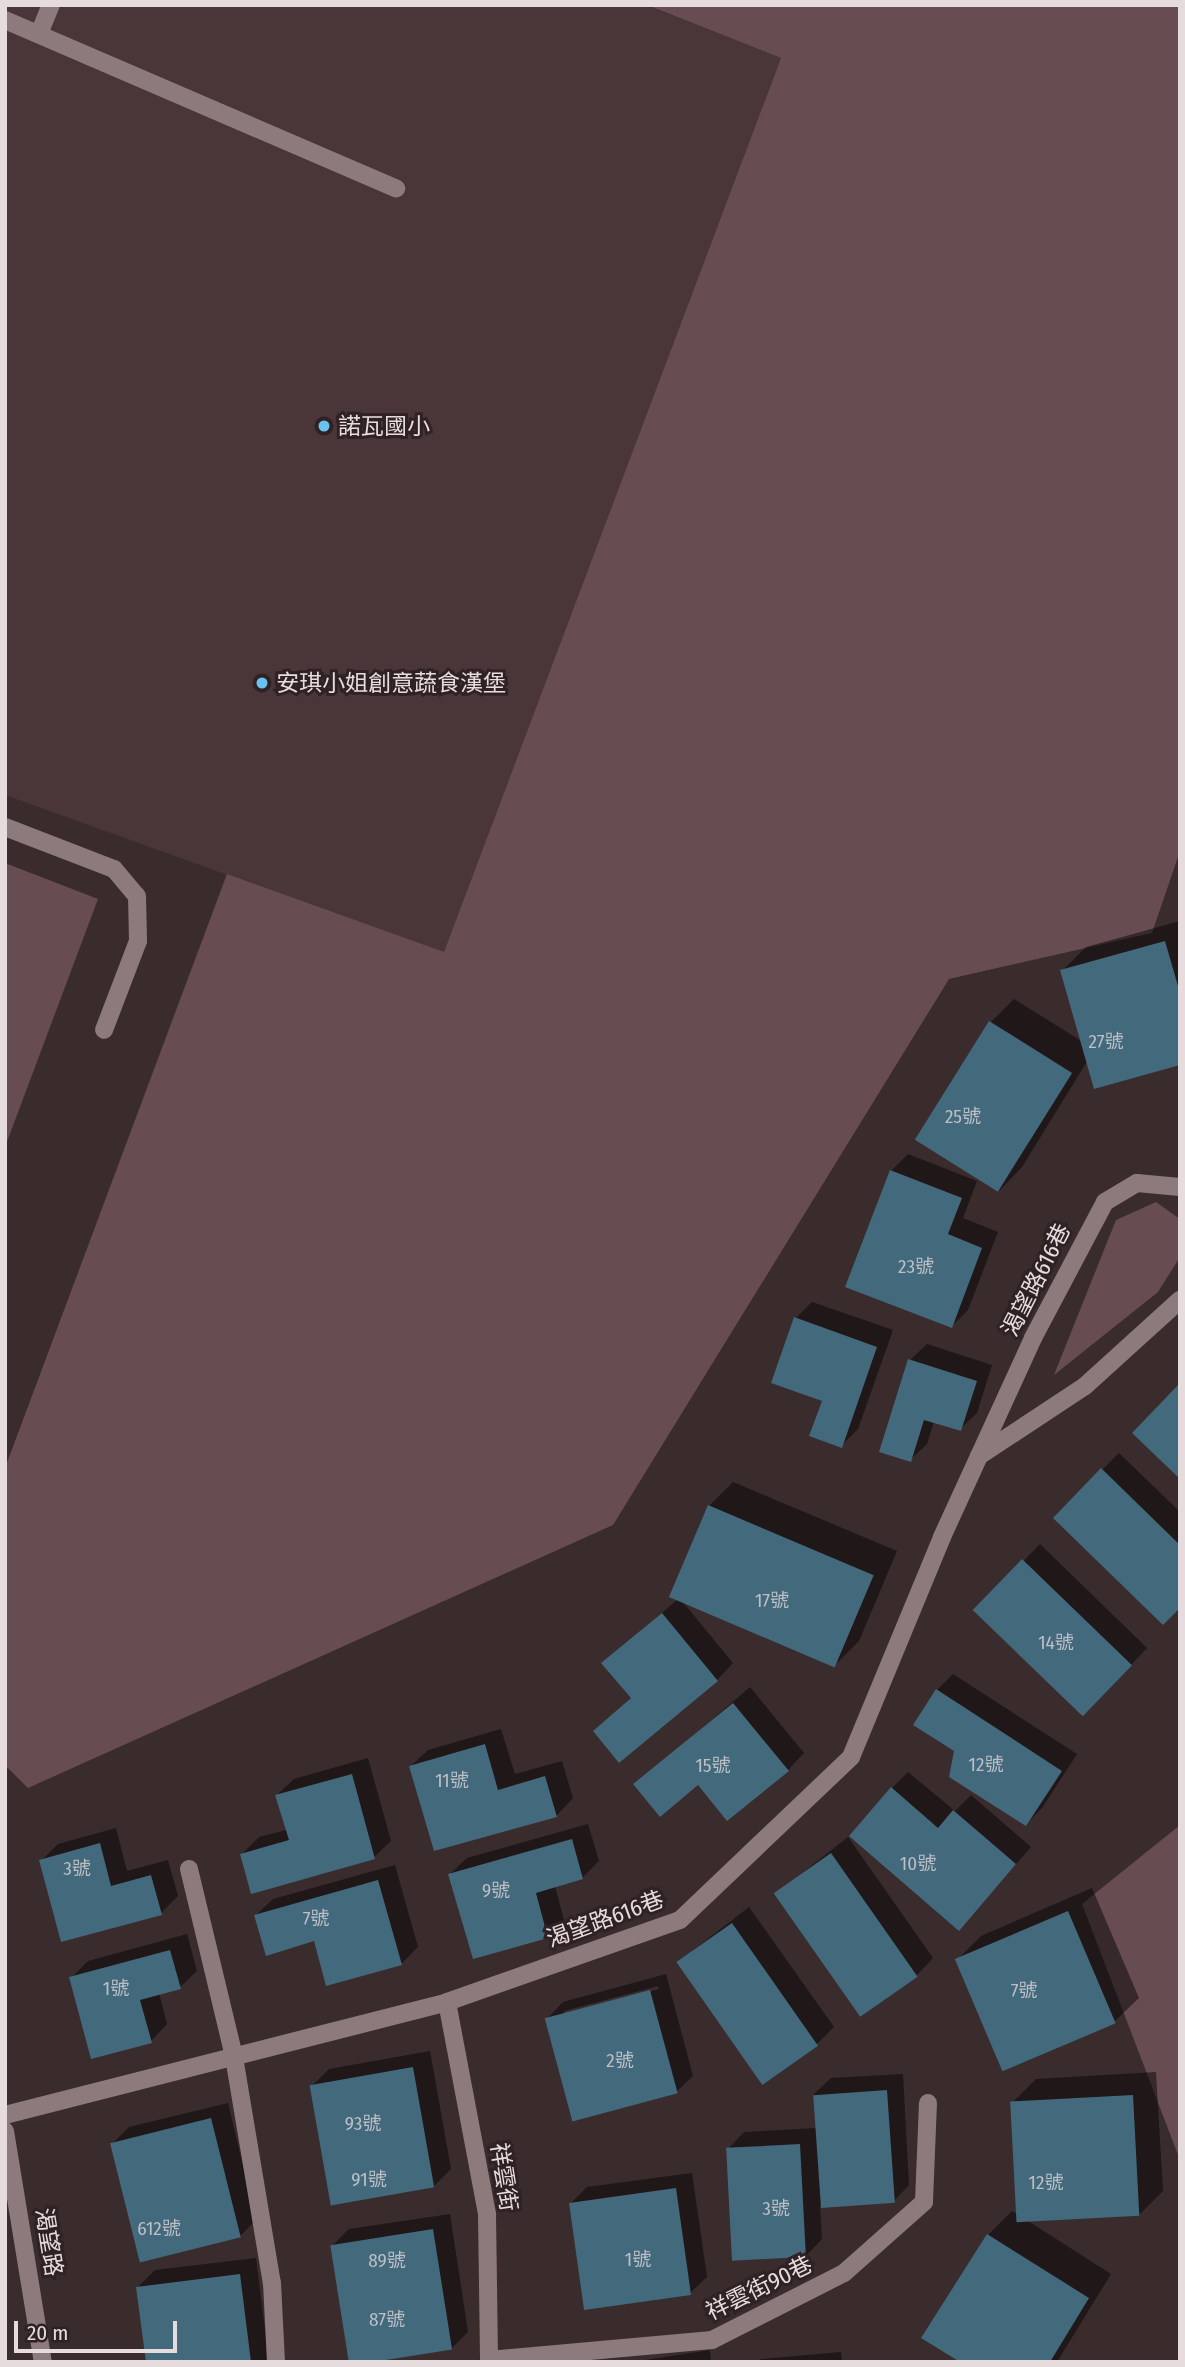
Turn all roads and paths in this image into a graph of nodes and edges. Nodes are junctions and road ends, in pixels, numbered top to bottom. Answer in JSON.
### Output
{"nodes":[{"id":1,"x":51,"y":5,"type":"edge"},
{"id":2,"x":5,"y":20,"type":"edge"},
{"id":3,"x":38,"y":34,"type":"junction"},
{"id":4,"x":396,"y":188,"type":"dead end"},
{"id":5,"x":5,"y":827,"type":"edge"},
{"id":6,"x":104,"y":1030,"type":"dead end"},
{"id":7,"x":1180,"y":1187,"type":"edge"},
{"id":8,"x":1180,"y":1300,"type":"edge"},
{"id":9,"x":979,"y":1456,"type":"junction"},
{"id":10,"x":189,"y":1869,"type":"dead end"},
{"id":11,"x":447,"y":2002,"type":"junction"},
{"id":12,"x":234,"y":2057,"type":"junction"},
{"id":13,"x":928,"y":2103,"type":"dead end"},
{"id":14,"x":5,"y":2115,"type":"edge"},
{"id":15,"x":5,"y":2131,"type":"edge"},
{"id":16,"x":489,"y":2361,"type":"edge"},
{"id":17,"x":43,"y":2362,"type":"edge"},
{"id":18,"x":276,"y":2362,"type":"edge"}],
"edges":[{"from":1,"to":3,"type":"street"},
{"from":2,"to":3,"type":"street"},
{"from":3,"to":4,"type":"street"},
{"from":5,"to":6,"type":"street"},
{"from":7,"to":9,"type":"street","name":"渴望路616巷"},
{"from":8,"to":9,"type":"street"},
{"from":9,"to":11,"type":"street","name":"渴望路616巷"},
{"from":10,"to":12,"type":"street"},
{"from":11,"to":12,"type":"street","name":"渴望路616巷"},
{"from":11,"to":16,"type":"street","name":"祥雲街"},
{"from":12,"to":14,"type":"street","name":"渴望路616巷"},
{"from":12,"to":18,"type":"street"},
{"from":13,"to":16,"type":"street","name":"祥雲街90巷"},
{"from":15,"to":17,"type":"street","name":"渴望路"}]}
